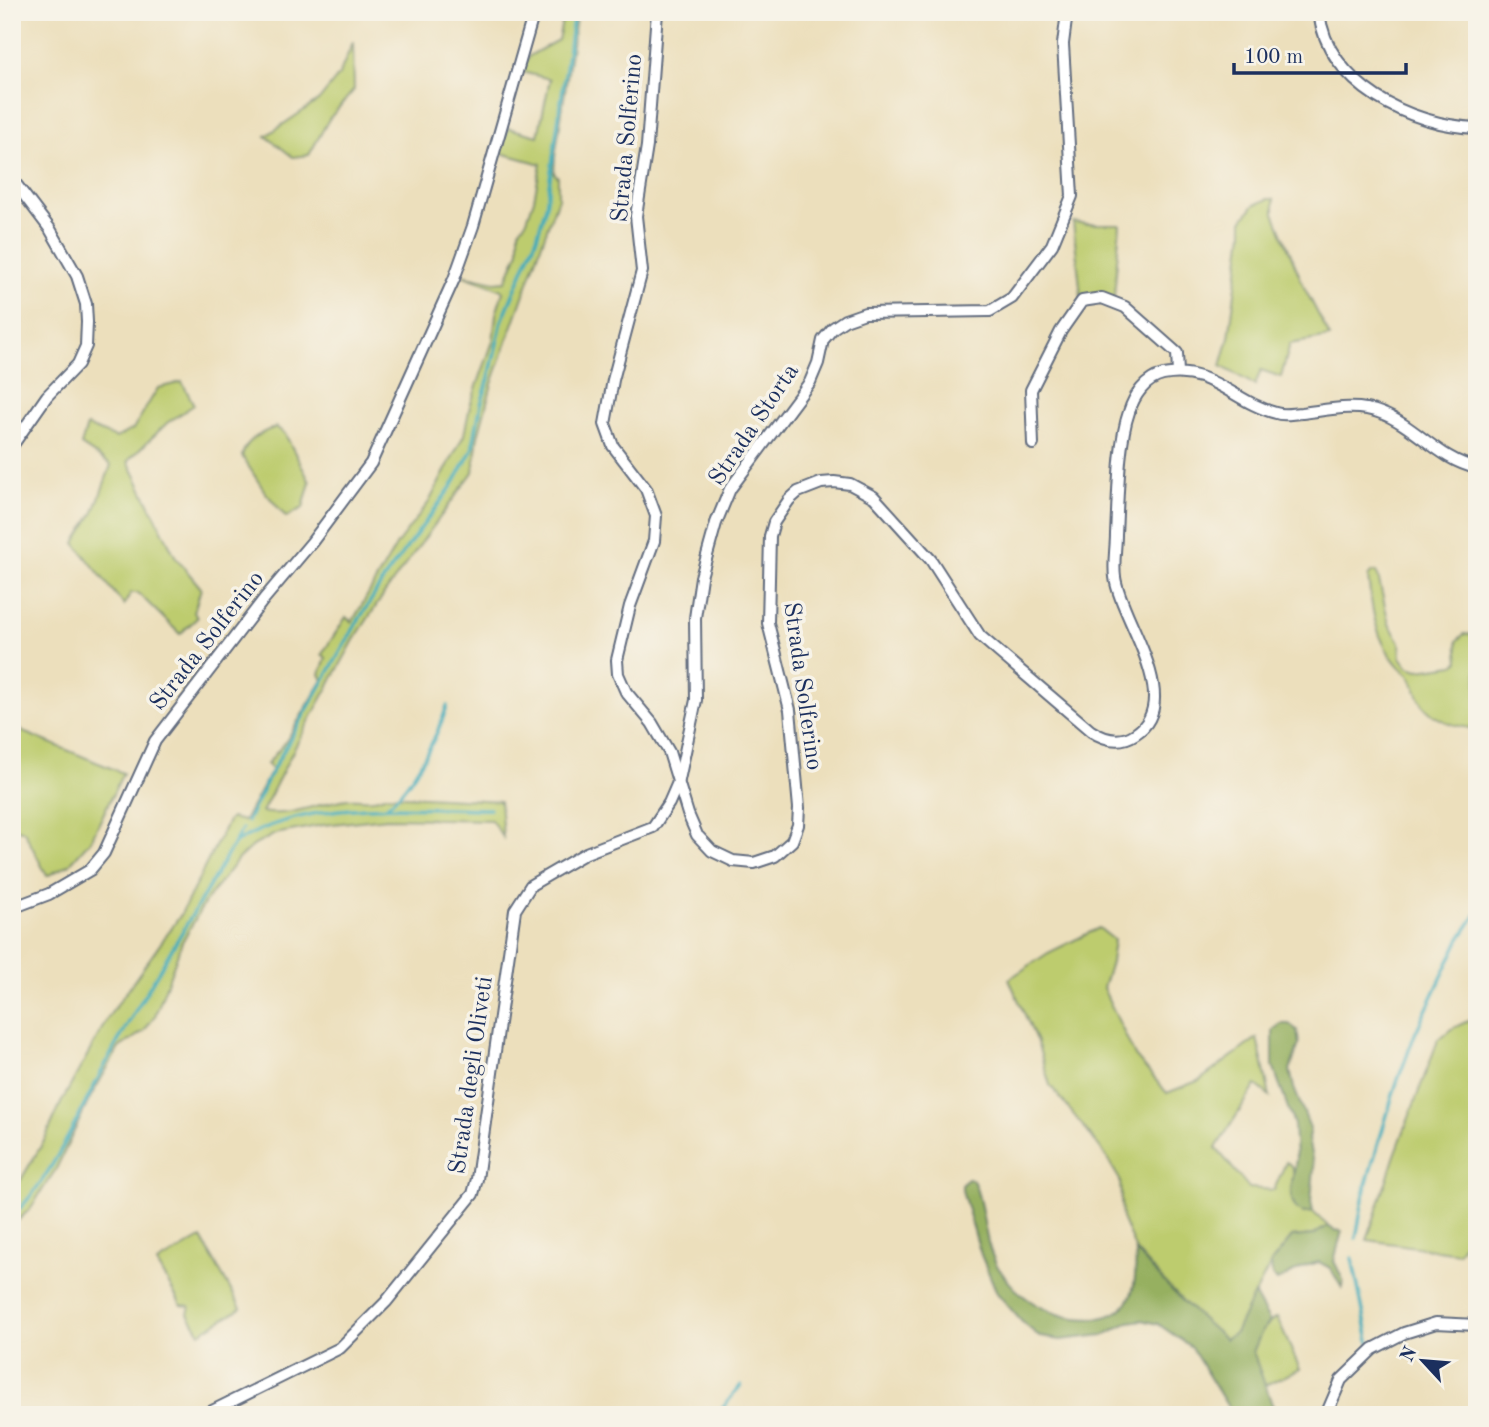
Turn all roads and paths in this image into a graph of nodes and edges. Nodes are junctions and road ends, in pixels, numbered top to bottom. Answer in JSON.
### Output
{"nodes":[{"id":1,"x":534,"y":12,"type":"edge"},
{"id":2,"x":657,"y":12,"type":"edge"},
{"id":3,"x":1067,"y":12,"type":"edge"},
{"id":4,"x":1319,"y":12,"type":"edge"},
{"id":5,"x":1477,"y":128,"type":"edge"},
{"id":6,"x":12,"y":179,"type":"edge"},
{"id":7,"x":1178,"y":373,"type":"junction"},
{"id":8,"x":1033,"y":444,"type":"dead end"},
{"id":9,"x":12,"y":446,"type":"edge"},
{"id":10,"x":1477,"y":468,"type":"edge"},
{"id":11,"x":679,"y":780,"type":"junction"},
{"id":12,"x":12,"y":908,"type":"edge"},
{"id":13,"x":1477,"y":1325,"type":"edge"},
{"id":14,"x":204,"y":1415,"type":"edge"},
{"id":15,"x":1326,"y":1415,"type":"edge"}],
"edges":[{"from":1,"to":12,"type":"street","name":"Strada Solferino"},
{"from":2,"to":11,"type":"street","name":"Strada Solferino"},
{"from":3,"to":11,"type":"street","name":"Strada Storta"},
{"from":4,"to":5,"type":"street"},
{"from":6,"to":9,"type":"street"},
{"from":7,"to":8,"type":"street"},
{"from":7,"to":10,"type":"street"},
{"from":7,"to":11,"type":"street","name":"Strada Solferino"},
{"from":11,"to":14,"type":"street","name":"Strada degli Oliveti"},
{"from":13,"to":15,"type":"street"}]}
